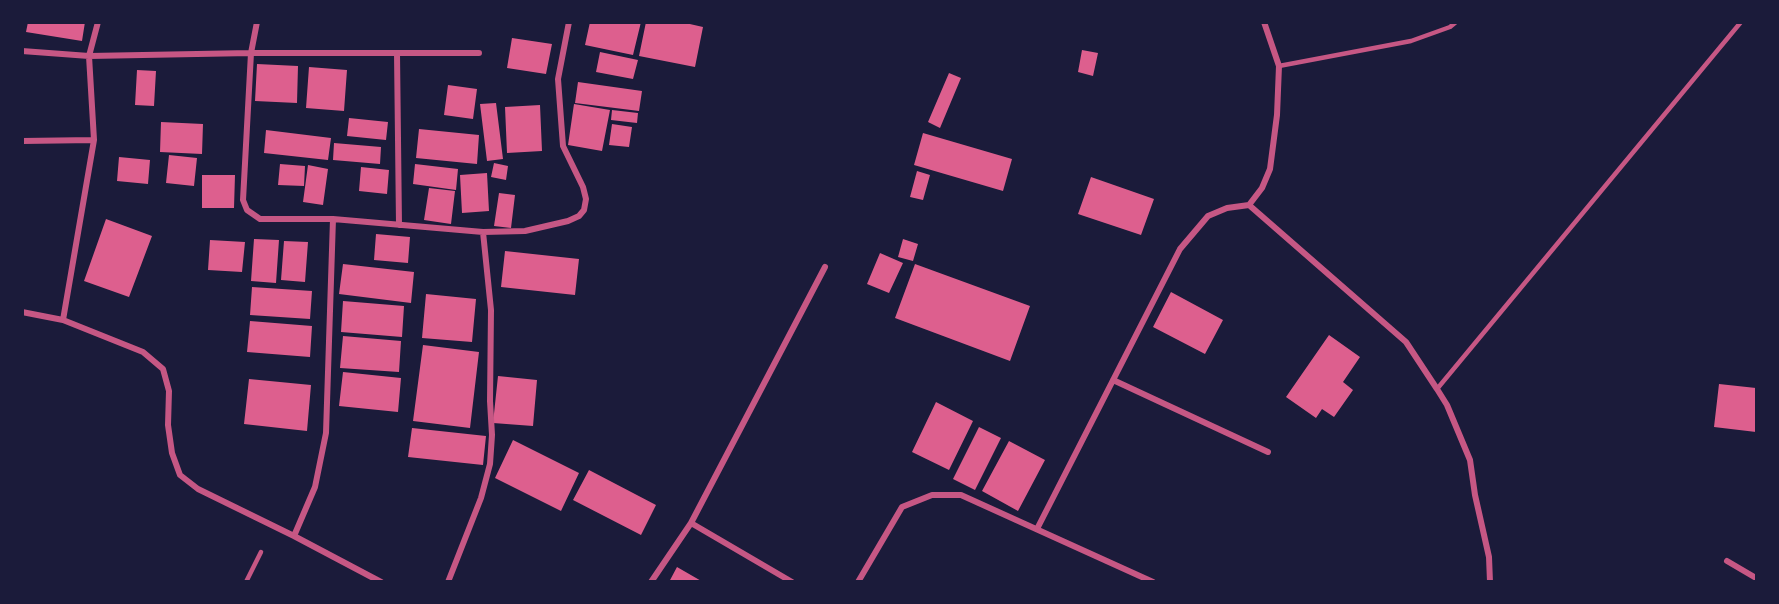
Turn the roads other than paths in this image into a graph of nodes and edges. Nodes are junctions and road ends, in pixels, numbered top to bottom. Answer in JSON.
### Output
{"nodes":[{"id":1,"x":98,"y":22,"type":"edge"},
{"id":2,"x":257,"y":22,"type":"edge"},
{"id":3,"x":569,"y":22,"type":"edge"},
{"id":4,"x":1264,"y":22,"type":"edge"},
{"id":5,"x":1456,"y":22,"type":"edge"},
{"id":6,"x":1741,"y":22,"type":"edge"},
{"id":7,"x":22,"y":51,"type":"edge"},
{"id":8,"x":251,"y":52,"type":"junction"},
{"id":9,"x":397,"y":53,"type":"junction"},
{"id":10,"x":480,"y":53,"type":"dead end"},
{"id":11,"x":89,"y":56,"type":"junction"},
{"id":12,"x":1279,"y":66,"type":"junction"},
{"id":13,"x":94,"y":140,"type":"junction"},
{"id":14,"x":22,"y":141,"type":"edge"},
{"id":15,"x":1249,"y":206,"type":"junction"},
{"id":16,"x":333,"y":219,"type":"junction"},
{"id":17,"x":399,"y":225,"type":"junction"},
{"id":18,"x":483,"y":232,"type":"junction"},
{"id":19,"x":825,"y":267,"type":"dead end"},
{"id":20,"x":22,"y":312,"type":"edge"},
{"id":21,"x":63,"y":320,"type":"junction"},
{"id":22,"x":1113,"y":380,"type":"junction"},
{"id":23,"x":1437,"y":389,"type":"junction"},
{"id":24,"x":1268,"y":452,"type":"dead end"},
{"id":25,"x":691,"y":523,"type":"junction"},
{"id":26,"x":1037,"y":529,"type":"junction"},
{"id":27,"x":294,"y":536,"type":"junction"},
{"id":28,"x":261,"y":552,"type":"dead end"},
{"id":29,"x":1727,"y":561,"type":"dead end"},
{"id":30,"x":1756,"y":578,"type":"edge"},
{"id":31,"x":246,"y":582,"type":"edge"},
{"id":32,"x":381,"y":582,"type":"edge"},
{"id":33,"x":448,"y":582,"type":"edge"},
{"id":34,"x":651,"y":582,"type":"edge"},
{"id":35,"x":792,"y":582,"type":"edge"},
{"id":36,"x":858,"y":582,"type":"edge"},
{"id":37,"x":1153,"y":582,"type":"edge"},
{"id":38,"x":1490,"y":582,"type":"edge"}],
"edges":[{"from":1,"to":11,"type":"street"},
{"from":2,"to":8,"type":"street"},
{"from":3,"to":18,"type":"street"},
{"from":4,"to":12,"type":"street"},
{"from":5,"to":12,"type":"lane"},
{"from":6,"to":23,"type":"lane"},
{"from":7,"to":11,"type":"street"},
{"from":8,"to":9,"type":"street"},
{"from":8,"to":11,"type":"street"},
{"from":8,"to":16,"type":"street"},
{"from":9,"to":10,"type":"street"},
{"from":9,"to":17,"type":"street"},
{"from":11,"to":13,"type":"street"},
{"from":12,"to":15,"type":"street"},
{"from":13,"to":14,"type":"street"},
{"from":13,"to":21,"type":"street"},
{"from":15,"to":22,"type":"street"},
{"from":15,"to":23,"type":"street"},
{"from":16,"to":17,"type":"street"},
{"from":16,"to":27,"type":"street"},
{"from":17,"to":18,"type":"street"},
{"from":18,"to":33,"type":"street"},
{"from":19,"to":25,"type":"street"},
{"from":20,"to":21,"type":"street"},
{"from":21,"to":27,"type":"street"},
{"from":22,"to":24,"type":"street"},
{"from":22,"to":26,"type":"street"},
{"from":23,"to":38,"type":"street"},
{"from":25,"to":34,"type":"street"},
{"from":25,"to":35,"type":"street"},
{"from":26,"to":36,"type":"street"},
{"from":26,"to":37,"type":"street"},
{"from":27,"to":32,"type":"street"},
{"from":28,"to":31,"type":"lane"},
{"from":29,"to":30,"type":"street"}]}
